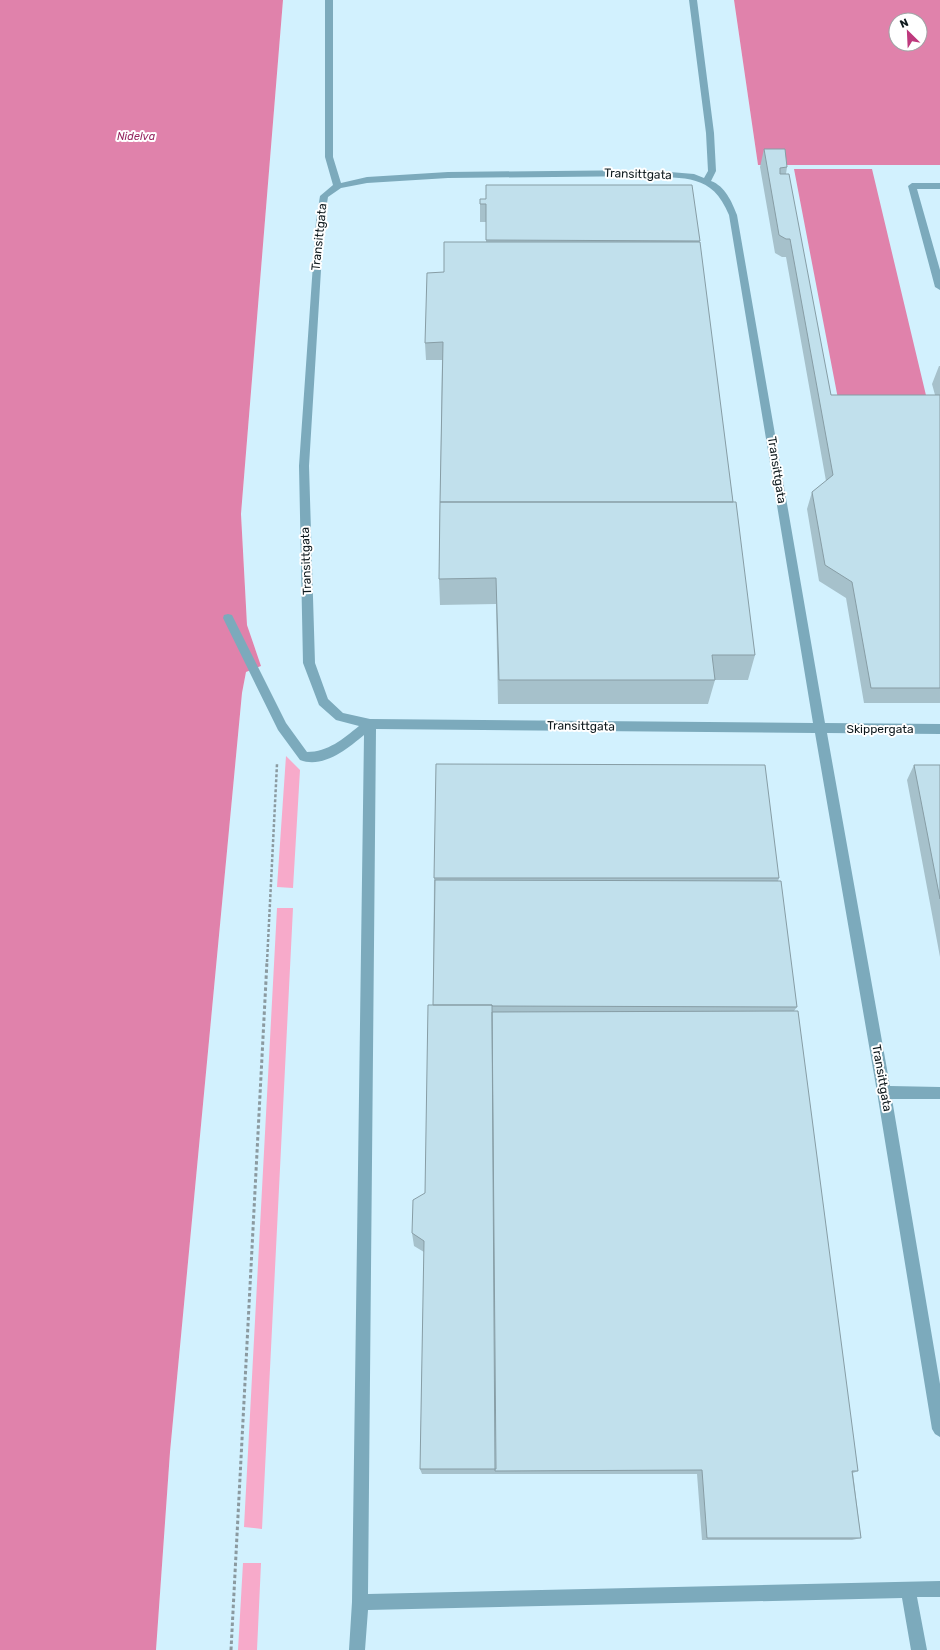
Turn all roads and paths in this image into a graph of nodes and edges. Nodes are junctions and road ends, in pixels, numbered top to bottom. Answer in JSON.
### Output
{"nodes":[{"id":1,"x":329,"y":0,"type":"edge"},
{"id":2,"x":694,"y":0,"type":"edge"},
{"id":3,"x":706,"y":182,"type":"junction"},
{"id":4,"x":338,"y":186,"type":"junction"},
{"id":5,"x":940,"y":186,"type":"edge"},
{"id":6,"x":940,"y":287,"type":"edge"},
{"id":7,"x":228,"y":618,"type":"dead end"},
{"id":8,"x":370,"y":724,"type":"junction"},
{"id":9,"x":820,"y":728,"type":"junction"},
{"id":10,"x":940,"y":729,"type":"edge"},
{"id":11,"x":291,"y":743,"type":"junction"},
{"id":12,"x":884,"y":1092,"type":"junction"},
{"id":13,"x":940,"y":1093,"type":"edge"},
{"id":14,"x":940,"y":1429,"type":"edge"},
{"id":15,"x":908,"y":1589,"type":"junction"},
{"id":16,"x":940,"y":1589,"type":"edge"},
{"id":17,"x":360,"y":1602,"type":"junction"},
{"id":18,"x":231,"y":1650,"type":"edge"},
{"id":19,"x":357,"y":1650,"type":"edge"},
{"id":20,"x":919,"y":1650,"type":"edge"}],
"edges":[{"from":1,"to":4,"type":"street"},
{"from":2,"to":3,"type":"street"},
{"from":3,"to":4,"type":"street","name":"Transittgata"},
{"from":3,"to":9,"type":"street","name":"Transittgata"},
{"from":4,"to":8,"type":"street","name":"Transittgata"},
{"from":5,"to":6,"type":"street"},
{"from":7,"to":11,"type":"street"},
{"from":8,"to":9,"type":"street","name":"Transittgata"},
{"from":8,"to":11,"type":"street"},
{"from":8,"to":17,"type":"street"},
{"from":9,"to":10,"type":"street","name":"Skippergata"},
{"from":9,"to":12,"type":"street","name":"Transittgata"},
{"from":11,"to":18,"type":"path"},
{"from":12,"to":13,"type":"street"},
{"from":12,"to":14,"type":"street","name":"Transittgata"},
{"from":15,"to":16,"type":"street"},
{"from":15,"to":17,"type":"street"},
{"from":15,"to":20,"type":"street"},
{"from":17,"to":19,"type":"street"}]}
